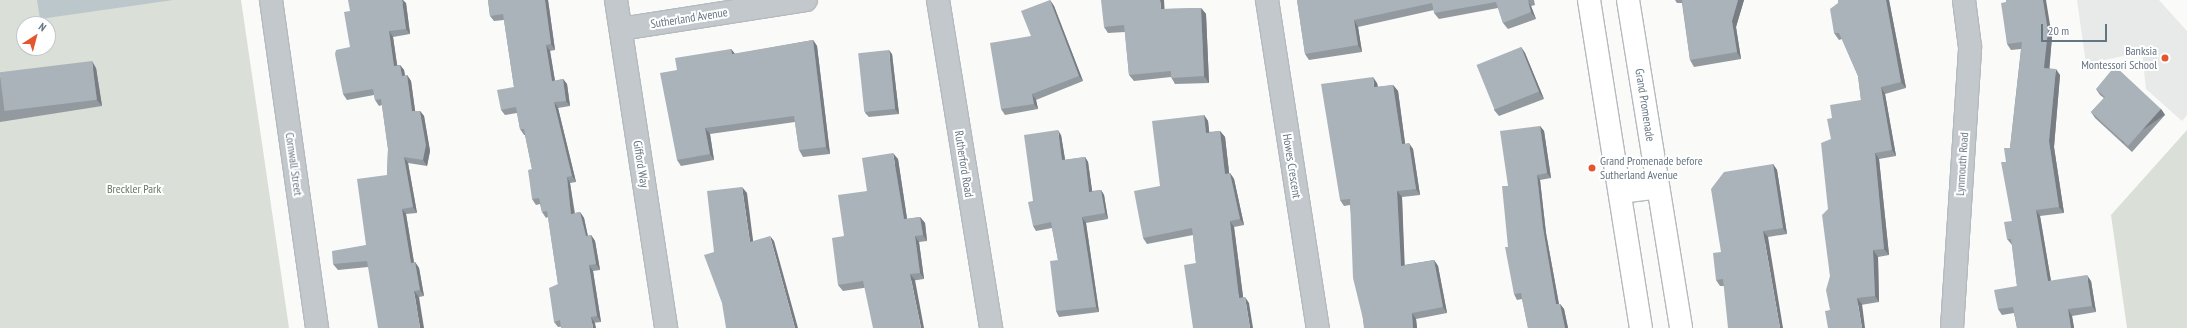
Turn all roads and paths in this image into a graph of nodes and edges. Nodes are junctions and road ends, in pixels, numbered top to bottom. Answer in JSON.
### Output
{"nodes":[{"id":1,"x":271,"y":0,"type":"edge"},
{"id":2,"x":616,"y":0,"type":"edge"},
{"id":3,"x":806,"y":0,"type":"edge"},
{"id":4,"x":938,"y":0,"type":"edge"},
{"id":5,"x":1589,"y":0,"type":"edge"},
{"id":6,"x":1628,"y":0,"type":"edge"},
{"id":7,"x":1964,"y":0,"type":"edge"},
{"id":8,"x":1266,"y":1,"type":"edge"},
{"id":9,"x":621,"y":29,"type":"junction"},
{"id":10,"x":1658,"y":187,"type":"junction"},
{"id":11,"x":1620,"y":192,"type":"junction"},
{"id":12,"x":317,"y":328,"type":"edge"},
{"id":13,"x":666,"y":328,"type":"edge"},
{"id":14,"x":991,"y":328,"type":"edge"},
{"id":15,"x":1318,"y":328,"type":"edge"},
{"id":16,"x":1641,"y":328,"type":"edge"},
{"id":17,"x":1681,"y":328,"type":"edge"},
{"id":18,"x":1952,"y":328,"type":"edge"}],
"edges":[{"from":1,"to":12,"type":"street","name":"Cornwall Street"},
{"from":2,"to":9,"type":"street","name":"Gifford Way"},
{"from":3,"to":9,"type":"street","name":"Sutherland Avenue"},
{"from":4,"to":14,"type":"street","name":"Rutherford Road"},
{"from":5,"to":11,"type":"main road"},
{"from":6,"to":10,"type":"main road","name":"Grand Promenade"},
{"from":7,"to":18,"type":"street","name":"Lynmouth Road"},
{"from":8,"to":15,"type":"street","name":"Howes Crescent"},
{"from":9,"to":13,"type":"street","name":"Gifford Way"},
{"from":10,"to":11,"type":"main road"},
{"from":10,"to":17,"type":"main road","name":"Grand Promenade"},
{"from":11,"to":16,"type":"main road"}]}
